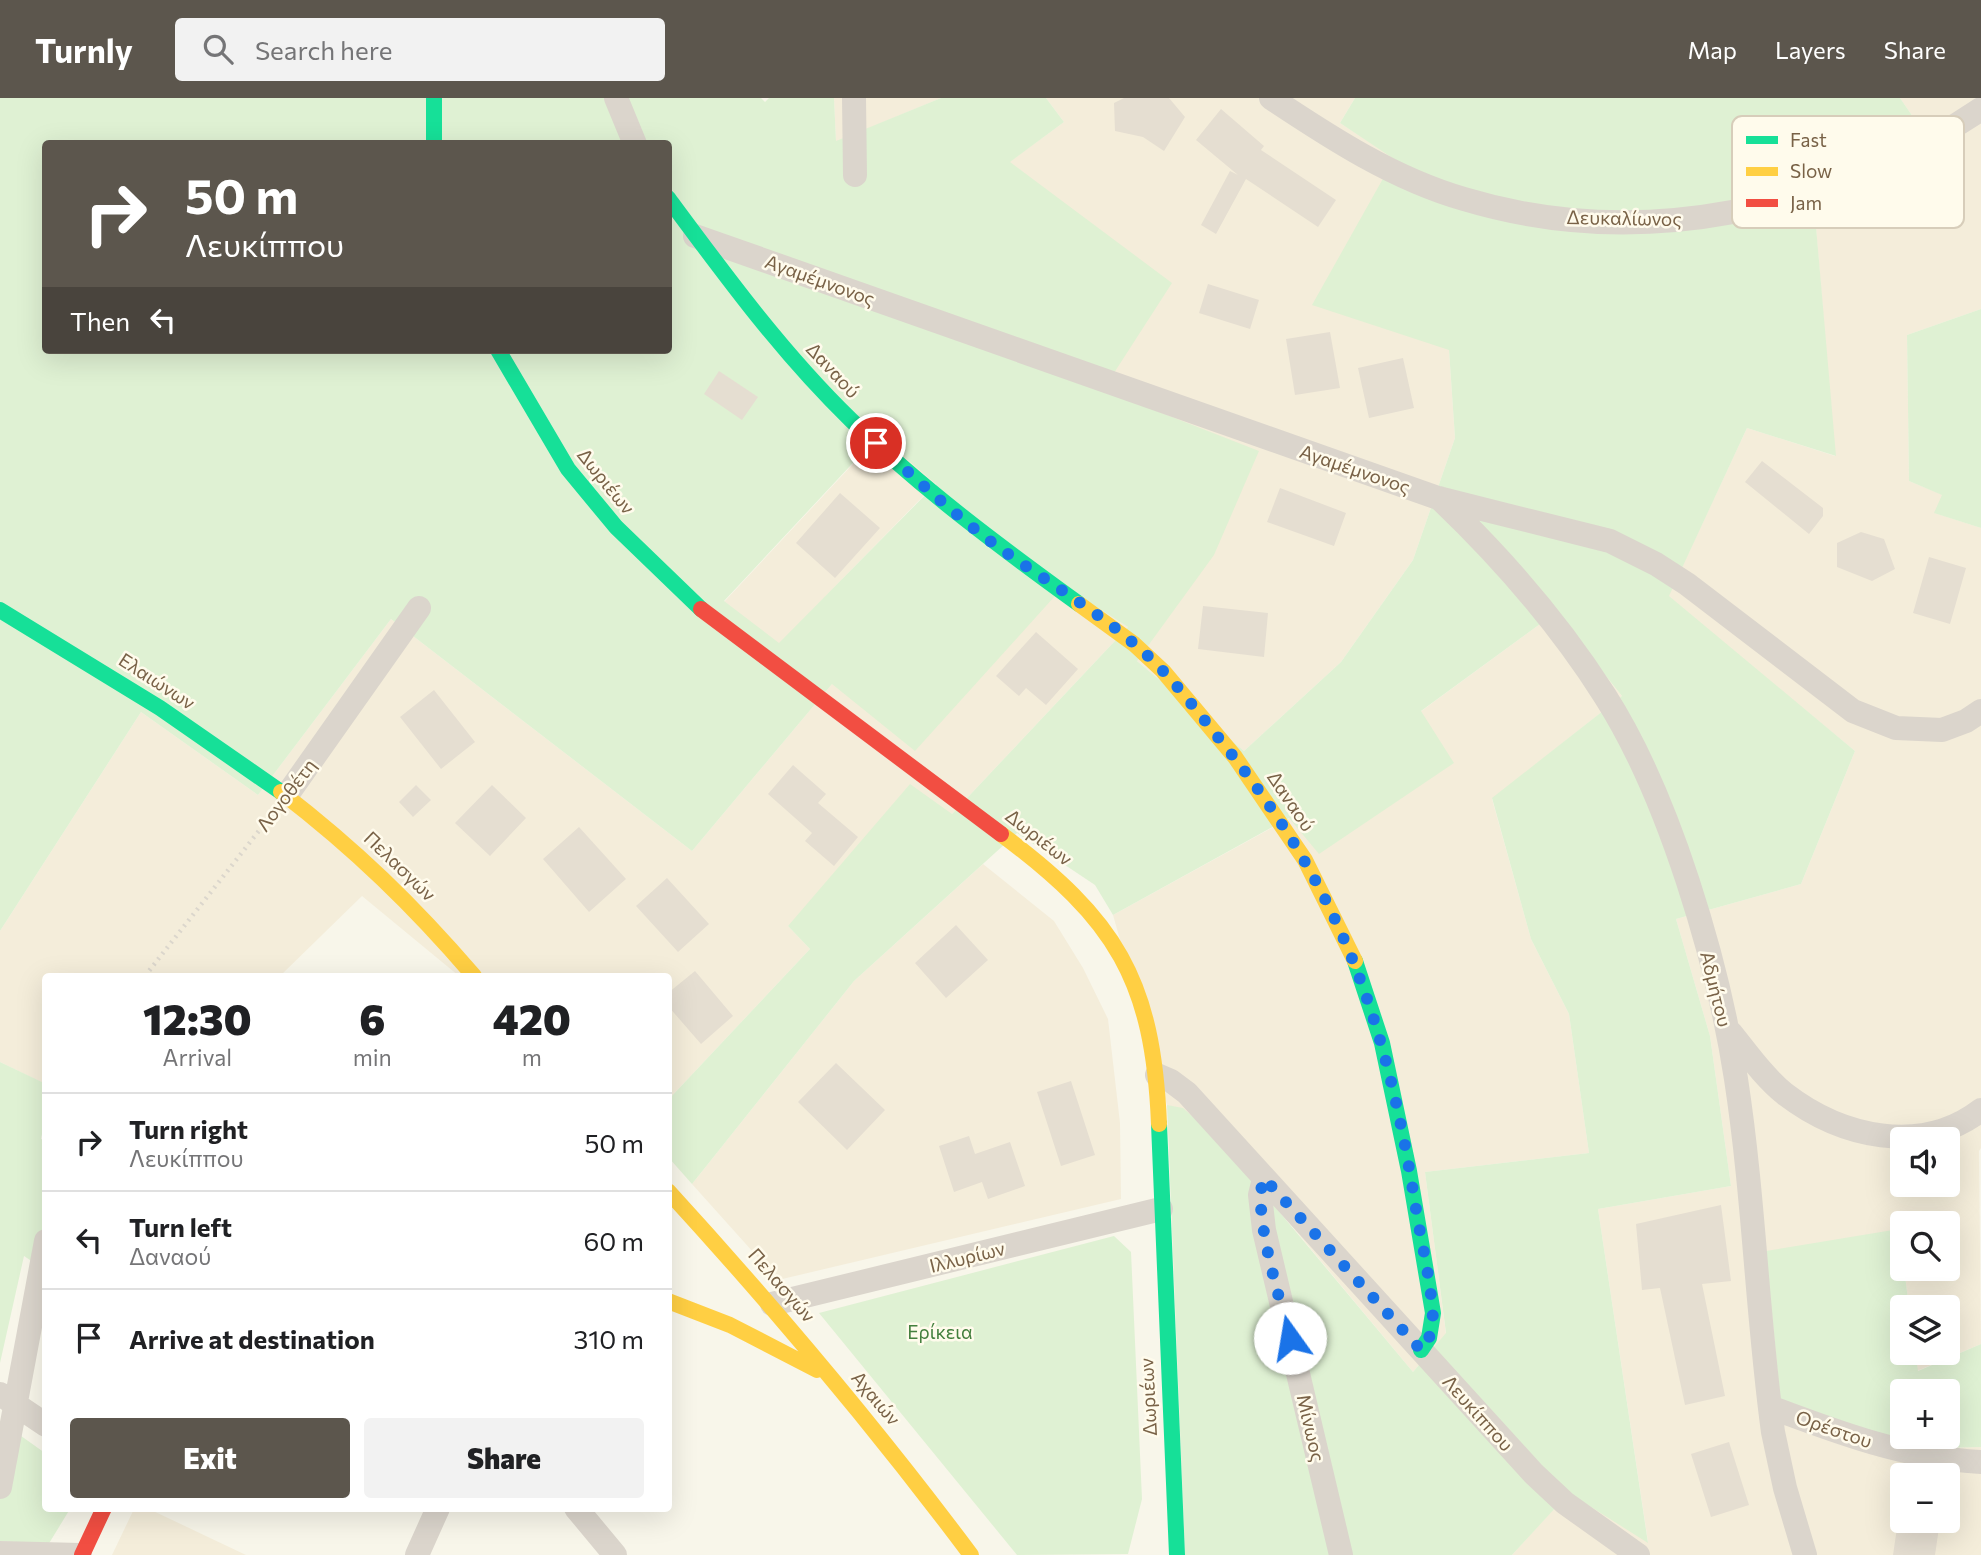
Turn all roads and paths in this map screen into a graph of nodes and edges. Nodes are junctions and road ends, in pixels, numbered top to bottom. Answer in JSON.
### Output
{"nodes":[{"id":1,"x":434,"y":98,"type":"edge"},
{"id":2,"x":616,"y":98,"type":"edge"},
{"id":3,"x":854,"y":98,"type":"edge"},
{"id":4,"x":1271,"y":98,"type":"edge"},
{"id":5,"x":1981,"y":109,"type":"edge"},
{"id":6,"x":1964,"y":120,"type":"edge"},
{"id":7,"x":434,"y":140,"type":"edge"},
{"id":8,"x":633,"y":140,"type":"edge"},
{"id":9,"x":855,"y":175,"type":"dead end"},
{"id":10,"x":672,"y":203,"type":"edge"},
{"id":11,"x":1732,"y":213,"type":"edge"},
{"id":12,"x":695,"y":235,"type":"junction"},
{"id":13,"x":500,"y":354,"type":"edge"},
{"id":14,"x":1438,"y":498,"type":"junction"},
{"id":15,"x":419,"y":608,"type":"dead end"},
{"id":16,"x":0,"y":610,"type":"edge"},
{"id":17,"x":1981,"y":711,"type":"edge"},
{"id":18,"x":287,"y":795,"type":"junction"},
{"id":19,"x":147,"y":973,"type":"edge"},
{"id":20,"x":471,"y":973,"type":"edge"},
{"id":21,"x":1727,"y":1027,"type":"junction"},
{"id":22,"x":1157,"y":1075,"type":"junction"},
{"id":23,"x":1981,"y":1111,"type":"edge"},
{"id":24,"x":1264,"y":1178,"type":"junction"},
{"id":25,"x":672,"y":1195,"type":"edge"},
{"id":26,"x":1161,"y":1209,"type":"junction"},
{"id":27,"x":42,"y":1258,"type":"edge"},
{"id":28,"x":672,"y":1303,"type":"edge"},
{"id":29,"x":772,"y":1304,"type":"junction"},
{"id":30,"x":1421,"y":1350,"type":"junction"},
{"id":31,"x":833,"y":1378,"type":"junction"},
{"id":32,"x":8,"y":1398,"type":"edge"},
{"id":33,"x":1770,"y":1407,"type":"junction"},
{"id":34,"x":42,"y":1422,"type":"edge"},
{"id":35,"x":1981,"y":1462,"type":"edge"},
{"id":36,"x":0,"y":1487,"type":"edge"},
{"id":37,"x":102,"y":1512,"type":"edge"},
{"id":38,"x":437,"y":1512,"type":"edge"},
{"id":39,"x":579,"y":1512,"type":"edge"},
{"id":40,"x":1172,"y":1552,"type":"edge"},
{"id":41,"x":0,"y":1553,"type":"edge"},
{"id":42,"x":81,"y":1555,"type":"edge"},
{"id":43,"x":417,"y":1555,"type":"edge"},
{"id":44,"x":615,"y":1555,"type":"edge"},
{"id":45,"x":971,"y":1555,"type":"edge"},
{"id":46,"x":1341,"y":1555,"type":"edge"},
{"id":47,"x":1638,"y":1555,"type":"edge"},
{"id":48,"x":1805,"y":1555,"type":"edge"}],
"edges":[{"from":1,"to":7,"type":"street"},
{"from":2,"to":8,"type":"street"},
{"from":3,"to":9,"type":"street"},
{"from":4,"to":11,"type":"street","name":"Δευκαλίωνος"},
{"from":5,"to":6,"type":"street","name":"Δευκαλίωνος"},
{"from":10,"to":12,"type":"street","name":"Δαναού"},
{"from":12,"to":14,"type":"street","name":"Αγαμέμνονος"},
{"from":12,"to":30,"type":"street","name":"Δαναού"},
{"from":13,"to":22,"type":"street","name":"Δωριέων"},
{"from":14,"to":17,"type":"street","name":"Αγαμέμνονος"},
{"from":14,"to":21,"type":"street","name":"Αδμήτου"},
{"from":15,"to":18,"type":"street","name":"Λογοθέτη"},
{"from":16,"to":18,"type":"street","name":"Ελαιώνων"},
{"from":18,"to":19,"type":"path","name":"Λογοθέτη"},
{"from":18,"to":20,"type":"street","name":"Πελασγών"},
{"from":21,"to":23,"type":"street"},
{"from":21,"to":33,"type":"street","name":"Αδμήτου"},
{"from":22,"to":24,"type":"street","name":"Λευκίππου"},
{"from":22,"to":26,"type":"street","name":"Δωριέων"},
{"from":24,"to":30,"type":"street","name":"Λευκίππου"},
{"from":24,"to":46,"type":"street","name":"Μίνωος"},
{"from":25,"to":29,"type":"street","name":"Πελασγών"},
{"from":26,"to":29,"type":"street","name":"Ιλλυρίων"},
{"from":26,"to":40,"type":"street","name":"Δωριέων"},
{"from":27,"to":32,"type":"street"},
{"from":28,"to":31,"type":"street","name":"Αχαιών"},
{"from":29,"to":31,"type":"street","name":"Πελασγών"},
{"from":30,"to":47,"type":"street","name":"Λευκίππου"},
{"from":31,"to":45,"type":"street","name":"Αχαιών"},
{"from":32,"to":34,"type":"street"},
{"from":32,"to":36,"type":"street"},
{"from":33,"to":35,"type":"street","name":"Ορέστου"},
{"from":33,"to":48,"type":"street","name":"Αδμήτου"},
{"from":37,"to":42,"type":"street"},
{"from":38,"to":43,"type":"street"},
{"from":39,"to":44,"type":"street"},
{"from":41,"to":42,"type":"street"}]}
